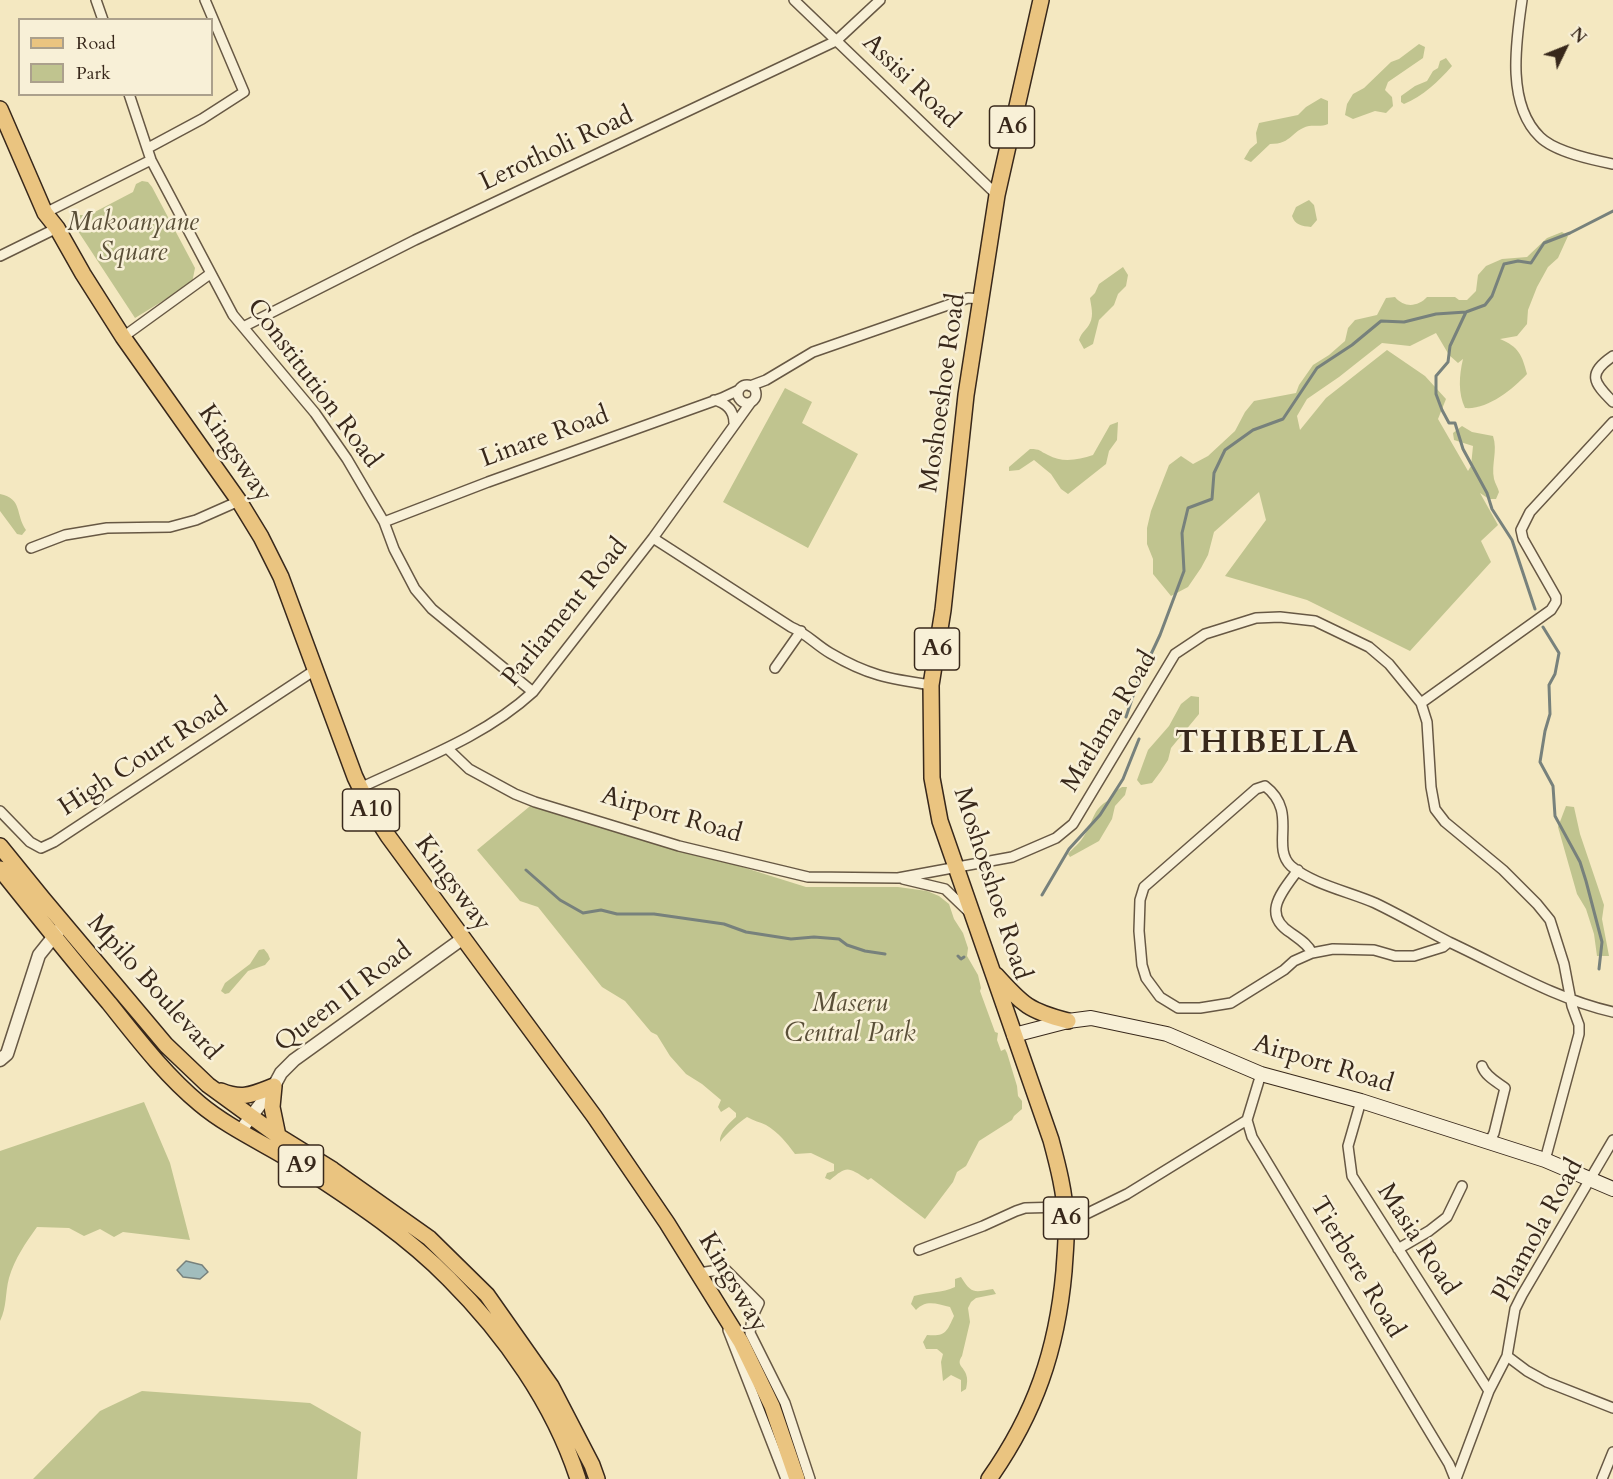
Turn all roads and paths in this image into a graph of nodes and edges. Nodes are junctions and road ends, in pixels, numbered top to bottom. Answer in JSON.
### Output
{"nodes":[{"id":1,"x":96,"y":0,"type":"edge"},
{"id":2,"x":205,"y":0,"type":"edge"},
{"id":3,"x":794,"y":0,"type":"edge"},
{"id":4,"x":880,"y":0,"type":"edge"},
{"id":5,"x":1041,"y":0,"type":"edge"},
{"id":6,"x":1522,"y":0,"type":"edge"},
{"id":7,"x":101,"y":18,"type":"edge"},
{"id":8,"x":213,"y":18,"type":"edge"},
{"id":9,"x":213,"y":19,"type":"edge"},
{"id":10,"x":836,"y":41,"type":"junction"},
{"id":11,"x":130,"y":96,"type":"edge"},
{"id":12,"x":0,"y":109,"type":"edge"},
{"id":13,"x":148,"y":148,"type":"junction"},
{"id":14,"x":151,"y":160,"type":"junction"},
{"id":15,"x":1613,"y":164,"type":"edge"},
{"id":16,"x":997,"y":195,"type":"junction"},
{"id":17,"x":45,"y":213,"type":"junction"},
{"id":18,"x":57,"y":228,"type":"junction"},
{"id":19,"x":0,"y":256,"type":"edge"},
{"id":20,"x":210,"y":274,"type":"junction"},
{"id":21,"x":981,"y":299,"type":"junction"},
{"id":22,"x":243,"y":327,"type":"junction"},
{"id":23,"x":123,"y":337,"type":"junction"},
{"id":24,"x":1613,"y":356,"type":"edge"},
{"id":25,"x":766,"y":380,"type":"junction"},
{"id":26,"x":750,"y":386,"type":"junction"},
{"id":27,"x":740,"y":396,"type":"junction"},
{"id":28,"x":718,"y":399,"type":"junction"},
{"id":29,"x":753,"y":399,"type":"junction"},
{"id":30,"x":1613,"y":402,"type":"edge"},
{"id":31,"x":734,"y":420,"type":"junction"},
{"id":32,"x":1613,"y":422,"type":"edge"},
{"id":33,"x":240,"y":501,"type":"junction"},
{"id":34,"x":384,"y":522,"type":"junction"},
{"id":35,"x":653,"y":538,"type":"junction"},
{"id":36,"x":31,"y":548,"type":"dead end"},
{"id":37,"x":801,"y":631,"type":"junction"},
{"id":38,"x":775,"y":668,"type":"dead end"},
{"id":39,"x":315,"y":670,"type":"junction"},
{"id":40,"x":931,"y":685,"type":"junction"},
{"id":41,"x":533,"y":692,"type":"junction"},
{"id":42,"x":1421,"y":703,"type":"junction"},
{"id":43,"x":447,"y":748,"type":"junction"},
{"id":44,"x":360,"y":788,"type":"junction"},
{"id":45,"x":0,"y":811,"type":"edge"},
{"id":46,"x":0,"y":846,"type":"edge"},
{"id":47,"x":957,"y":867,"type":"junction"},
{"id":48,"x":0,"y":869,"type":"edge"},
{"id":49,"x":1298,"y":870,"type":"junction"},
{"id":50,"x":898,"y":878,"type":"junction"},
{"id":51,"x":973,"y":916,"type":"junction"},
{"id":52,"x":59,"y":930,"type":"junction"},
{"id":53,"x":462,"y":939,"type":"junction"},
{"id":54,"x":1449,"y":942,"type":"junction"},
{"id":55,"x":1312,"y":953,"type":"junction"},
{"id":56,"x":992,"y":971,"type":"junction"},
{"id":57,"x":1572,"y":999,"type":"junction"},
{"id":58,"x":1613,"y":1012,"type":"edge"},
{"id":59,"x":1068,"y":1021,"type":"junction"},
{"id":60,"x":1014,"y":1035,"type":"junction"},
{"id":61,"x":0,"y":1060,"type":"edge"},
{"id":62,"x":1482,"y":1066,"type":"dead end"},
{"id":63,"x":1261,"y":1074,"type":"junction"},
{"id":64,"x":208,"y":1085,"type":"junction"},
{"id":65,"x":274,"y":1086,"type":"junction"},
{"id":66,"x":1361,"y":1101,"type":"junction"},
{"id":67,"x":251,"y":1116,"type":"junction"},
{"id":68,"x":1247,"y":1120,"type":"junction"},
{"id":69,"x":241,"y":1130,"type":"junction"},
{"id":70,"x":278,"y":1136,"type":"junction"},
{"id":71,"x":1613,"y":1140,"type":"edge"},
{"id":72,"x":1489,"y":1143,"type":"junction"},
{"id":73,"x":1545,"y":1160,"type":"junction"},
{"id":74,"x":1590,"y":1180,"type":"junction"},
{"id":75,"x":1461,"y":1186,"type":"dead end"},
{"id":76,"x":1613,"y":1189,"type":"edge"},
{"id":77,"x":1065,"y":1213,"type":"junction"},
{"id":78,"x":1398,"y":1249,"type":"junction"},
{"id":79,"x":919,"y":1250,"type":"dead end"},
{"id":80,"x":699,"y":1273,"type":"junction"},
{"id":81,"x":722,"y":1310,"type":"junction"},
{"id":82,"x":1507,"y":1356,"type":"junction"},
{"id":83,"x":1489,"y":1391,"type":"junction"},
{"id":84,"x":1613,"y":1408,"type":"edge"},
{"id":85,"x":1613,"y":1452,"type":"edge"},
{"id":86,"x":578,"y":1479,"type":"edge"},
{"id":87,"x":597,"y":1479,"type":"edge"},
{"id":88,"x":786,"y":1479,"type":"edge"},
{"id":89,"x":797,"y":1479,"type":"edge"},
{"id":90,"x":810,"y":1479,"type":"edge"},
{"id":91,"x":989,"y":1479,"type":"edge"},
{"id":92,"x":1456,"y":1479,"type":"edge"},
{"id":93,"x":1602,"y":1479,"type":"edge"}],
"edges":[{"from":1,"to":7,"type":"street"},
{"from":2,"to":8,"type":"street"},
{"from":3,"to":10,"type":"street","name":"Assisi Road"},
{"from":4,"to":10,"type":"street","name":"Lerotholi Road"},
{"from":5,"to":16,"type":"main road","name":"Moshoeshoe Road","number":"A6"},
{"from":6,"to":15,"type":"street"},
{"from":9,"to":13,"type":"street"},
{"from":10,"to":16,"type":"street","name":"Assisi Road"},
{"from":10,"to":22,"type":"street","name":"Lerotholi Road"},
{"from":11,"to":13,"type":"street","name":"Constitution Road"},
{"from":12,"to":17,"type":"main road","name":"Kingsway","number":"A10"},
{"from":13,"to":14,"type":"street","name":"Constitution Road"},
{"from":14,"to":17,"type":"street"},
{"from":14,"to":20,"type":"street","name":"Constitution Road"},
{"from":16,"to":21,"type":"main road","name":"Moshoeshoe Road","number":"A6"},
{"from":17,"to":18,"type":"main road","name":"Kingsway","number":"A10"},
{"from":18,"to":19,"type":"street"},
{"from":18,"to":23,"type":"main road","name":"Kingsway","number":"A10"},
{"from":20,"to":22,"type":"street","name":"Constitution Road"},
{"from":20,"to":23,"type":"street"},
{"from":21,"to":25,"type":"street"},
{"from":21,"to":40,"type":"main road","name":"Moshoeshoe Road","number":"A6"},
{"from":22,"to":34,"type":"street","name":"Constitution Road"},
{"from":23,"to":33,"type":"main road","name":"Kingsway","number":"A10"},
{"from":24,"to":30,"type":"street"},
{"from":25,"to":26,"type":"street"},
{"from":25,"to":29,"type":"street","name":"Parliament Road"},
{"from":26,"to":27,"type":"street"},
{"from":26,"to":29,"type":"street"},
{"from":27,"to":28,"type":"street","name":"Linare Road"},
{"from":27,"to":29,"type":"street"},
{"from":27,"to":31,"type":"street","name":"Parliament Road"},
{"from":28,"to":31,"type":"street"},
{"from":28,"to":34,"type":"street","name":"Linare Road"},
{"from":29,"to":31,"type":"street","name":"Parliament Road"},
{"from":31,"to":35,"type":"street","name":"Parliament Road"},
{"from":32,"to":42,"type":"street"},
{"from":33,"to":36,"type":"street"},
{"from":33,"to":39,"type":"main road","name":"Kingsway","number":"A10"},
{"from":34,"to":41,"type":"street","name":"Constitution Road"},
{"from":35,"to":37,"type":"street"},
{"from":35,"to":41,"type":"street","name":"Parliament Road"},
{"from":37,"to":38,"type":"street"},
{"from":37,"to":40,"type":"street"},
{"from":39,"to":44,"type":"main road","name":"Kingsway","number":"A10"},
{"from":39,"to":45,"type":"street","name":"High Court Road"},
{"from":40,"to":47,"type":"main road","name":"Moshoeshoe Road","number":"A6"},
{"from":41,"to":43,"type":"street","name":"Parliament Road"},
{"from":42,"to":47,"type":"street","name":"Matlama Road"},
{"from":42,"to":57,"type":"street","name":"Matlama Road"},
{"from":43,"to":44,"type":"street","name":"Parliament Road"},
{"from":43,"to":50,"type":"street","name":"Airport Road"},
{"from":44,"to":53,"type":"main road","name":"Kingsway","number":"A10"},
{"from":46,"to":52,"type":"main road","name":"Mpilo Boulevard","number":"A9"},
{"from":47,"to":50,"type":"street","name":"Matlama Road"},
{"from":47,"to":51,"type":"main road","name":"Moshoeshoe Road","number":"A6"},
{"from":48,"to":52,"type":"main road","name":"Mpilo Boulevard","number":"A9"},
{"from":49,"to":54,"type":"street"},
{"from":49,"to":55,"type":"street"},
{"from":49,"to":55,"type":"street"},
{"from":50,"to":51,"type":"street"},
{"from":51,"to":56,"type":"main road","name":"Moshoeshoe Road","number":"A6"},
{"from":52,"to":61,"type":"street"},
{"from":52,"to":64,"type":"main road","name":"Mpilo Boulevard","number":"A9"},
{"from":52,"to":69,"type":"main road","name":"Mpilo Boulevard","number":"A9"},
{"from":53,"to":65,"type":"street","name":"Queen II Road"},
{"from":53,"to":80,"type":"main road","name":"Kingsway","number":"A10"},
{"from":54,"to":55,"type":"street"},
{"from":54,"to":57,"type":"street"},
{"from":56,"to":59,"type":"main road"},
{"from":56,"to":60,"type":"main road","name":"Moshoeshoe Road","number":"A6"},
{"from":57,"to":58,"type":"street"},
{"from":57,"to":73,"type":"street","name":"Matlama Road"},
{"from":59,"to":60,"type":"main road","name":"Airport Road"},
{"from":59,"to":63,"type":"main road","name":"Airport Road"},
{"from":60,"to":77,"type":"main road","name":"Moshoeshoe Road","number":"A6"},
{"from":62,"to":72,"type":"street"},
{"from":63,"to":66,"type":"main road","name":"Airport Road"},
{"from":63,"to":68,"type":"street"},
{"from":64,"to":65,"type":"main road"},
{"from":64,"to":67,"type":"main road","name":"Mpilo Boulevard","number":"A9"},
{"from":65,"to":67,"type":"street","name":"Queen II Road"},
{"from":65,"to":70,"type":"main road"},
{"from":66,"to":72,"type":"main road","name":"Airport Road"},
{"from":66,"to":78,"type":"street","name":"Masia Road"},
{"from":67,"to":69,"type":"street","name":"Queen II Road"},
{"from":67,"to":70,"type":"main road","name":"Mpilo Boulevard","number":"A9"},
{"from":68,"to":77,"type":"street"},
{"from":68,"to":92,"type":"street","name":"Tierbere Road"},
{"from":69,"to":86,"type":"main road","name":"Mpilo Boulevard","number":"A9"},
{"from":70,"to":87,"type":"main road","name":"Mpilo Boulevard","number":"A9"},
{"from":71,"to":74,"type":"street","name":"Phamola Road"},
{"from":72,"to":73,"type":"main road","name":"Airport Road"},
{"from":73,"to":74,"type":"main road","name":"Airport Road"},
{"from":74,"to":76,"type":"main road","name":"Airport Road"},
{"from":74,"to":82,"type":"street","name":"Phamola Road"},
{"from":75,"to":78,"type":"street"},
{"from":77,"to":79,"type":"street"},
{"from":77,"to":91,"type":"main road","name":"Moshoeshoe Road","number":"A6"},
{"from":78,"to":83,"type":"street","name":"Masia Road"},
{"from":80,"to":81,"type":"main road","name":"Kingsway","number":"A10"},
{"from":80,"to":90,"type":"street"},
{"from":81,"to":88,"type":"street"},
{"from":81,"to":89,"type":"main road","name":"Kingsway","number":"A10"},
{"from":82,"to":83,"type":"street","name":"Phamola Road"},
{"from":82,"to":84,"type":"street"},
{"from":83,"to":92,"type":"street","name":"Phamola Road"},
{"from":85,"to":93,"type":"street"}]}
